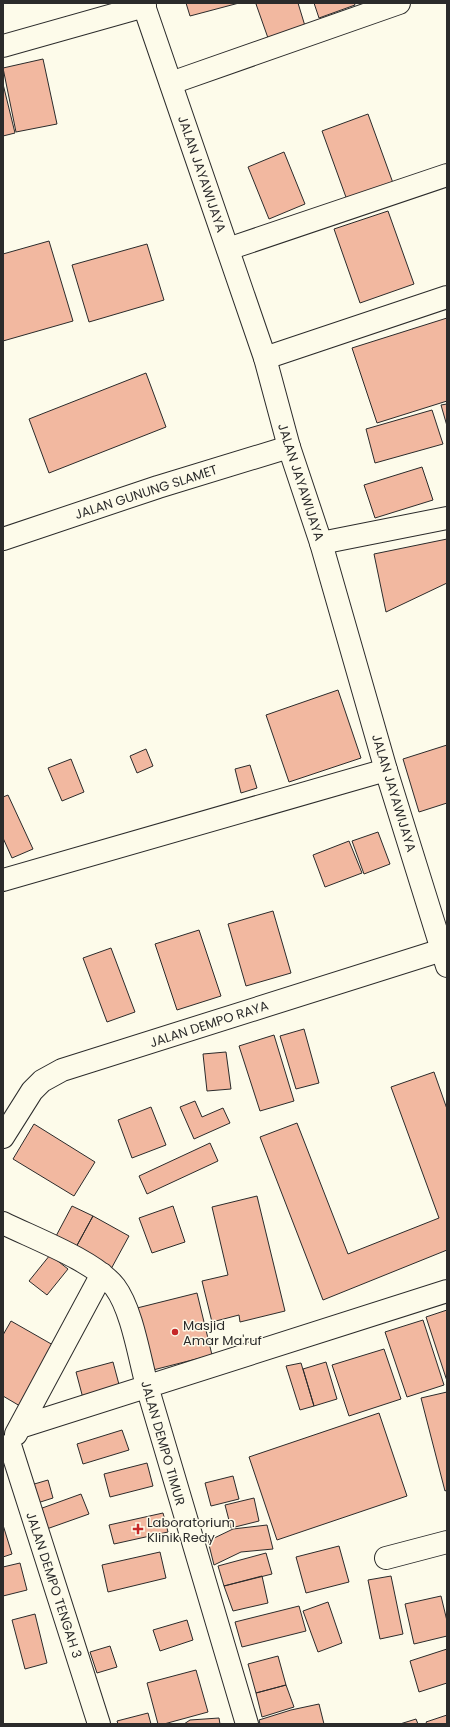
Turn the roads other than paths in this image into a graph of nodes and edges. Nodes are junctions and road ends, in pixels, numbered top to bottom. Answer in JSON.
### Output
{"nodes":[{"id":1,"x":399,"y":3,"type":"edge"},
{"id":2,"x":144,"y":5,"type":"edge"},
{"id":3,"x":3,"y":46,"type":"edge"},
{"id":4,"x":172,"y":83,"type":"junction"},
{"id":5,"x":447,"y":175,"type":"edge"},
{"id":6,"x":228,"y":249,"type":"junction"},
{"id":7,"x":447,"y":297,"type":"edge"},
{"id":8,"x":265,"y":358,"type":"junction"},
{"id":9,"x":289,"y":447,"type":"junction"},
{"id":10,"x":447,"y":518,"type":"edge"},
{"id":11,"x":3,"y":539,"type":"edge"},
{"id":12,"x":321,"y":543,"type":"junction"},
{"id":13,"x":386,"y":770,"type":"junction"},
{"id":14,"x":3,"y":880,"type":"edge"},
{"id":15,"x":445,"y":958,"type":"edge"},
{"id":16,"x":3,"y":1137,"type":"edge"},
{"id":17,"x":3,"y":1223,"type":"edge"},
{"id":18,"x":102,"y":1274,"type":"junction"},
{"id":19,"x":447,"y":1291,"type":"edge"},
{"id":20,"x":147,"y":1387,"type":"junction"},
{"id":21,"x":11,"y":1443,"type":"edge"},
{"id":22,"x":447,"y":1542,"type":"edge"},
{"id":23,"x":386,"y":1558,"type":"dead end"},
{"id":24,"x":100,"y":1724,"type":"edge"},
{"id":25,"x":247,"y":1724,"type":"edge"}],
"edges":[{"from":1,"to":4,"type":"street"},
{"from":2,"to":3,"type":"street"},
{"from":2,"to":4,"type":"street","name":"JALAN JAYAWIJAYA"},
{"from":4,"to":6,"type":"street","name":"JALAN JAYAWIJAYA"},
{"from":5,"to":6,"type":"street"},
{"from":6,"to":8,"type":"street","name":"JALAN JAYAWIJAYA"},
{"from":7,"to":8,"type":"street"},
{"from":8,"to":9,"type":"street","name":"JALAN JAYAWIJAYA"},
{"from":9,"to":11,"type":"street","name":"JALAN GUNUNG SLAMET"},
{"from":9,"to":12,"type":"street","name":"JALAN JAYAWIJAYA"},
{"from":10,"to":12,"type":"street"},
{"from":12,"to":13,"type":"street","name":"JALAN JAYAWIJAYA"},
{"from":13,"to":14,"type":"street"},
{"from":13,"to":15,"type":"street","name":"JALAN JAYAWIJAYA"},
{"from":15,"to":16,"type":"street","name":"JALAN DEMPO RAYA"},
{"from":17,"to":18,"type":"street","name":"JALAN DEMPO TIMUR"},
{"from":18,"to":20,"type":"street","name":"JALAN DEMPO TIMUR"},
{"from":18,"to":21,"type":"street"},
{"from":19,"to":20,"type":"street"},
{"from":20,"to":21,"type":"street"},
{"from":20,"to":25,"type":"street","name":"JALAN DEMPO TIMUR"},
{"from":21,"to":24,"type":"street","name":"JALAN DEMPO TENGAH 3"},
{"from":22,"to":23,"type":"street"}]}
